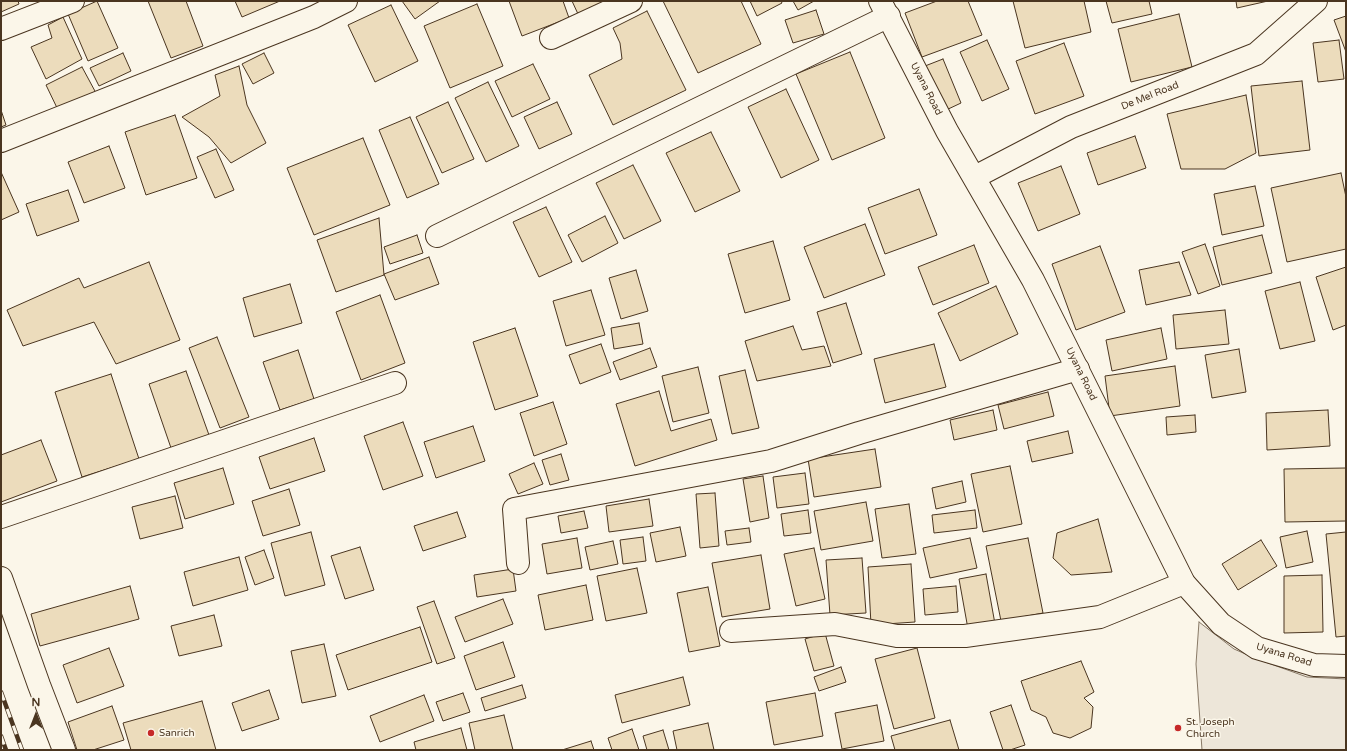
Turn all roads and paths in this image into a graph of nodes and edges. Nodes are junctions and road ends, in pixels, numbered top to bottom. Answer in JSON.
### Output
{"nodes":[{"id":1,"x":73,"y":1,"type":"edge"},
{"id":2,"x":346,"y":1,"type":"edge"},
{"id":3,"x":631,"y":1,"type":"edge"},
{"id":4,"x":1316,"y":1,"type":"edge"},
{"id":5,"x":884,"y":9,"type":"edge"},
{"id":6,"x":1,"y":29,"type":"edge"},
{"id":7,"x":551,"y":38,"type":"dead end"},
{"id":8,"x":1,"y":141,"type":"edge"},
{"id":9,"x":975,"y":177,"type":"junction"},
{"id":10,"x":437,"y":236,"type":"dead end"},
{"id":11,"x":1078,"y":369,"type":"junction"},
{"id":12,"x":396,"y":382,"type":"dead end"},
{"id":13,"x":1,"y":517,"type":"edge"},
{"id":14,"x":518,"y":563,"type":"dead end"},
{"id":15,"x":1,"y":578,"type":"edge"},
{"id":16,"x":1184,"y":583,"type":"junction"},
{"id":17,"x":731,"y":631,"type":"dead end"},
{"id":18,"x":1346,"y":666,"type":"edge"},
{"id":19,"x":64,"y":750,"type":"edge"}],
"edges":[{"from":1,"to":6,"type":"street"},
{"from":2,"to":8,"type":"street"},
{"from":3,"to":7,"type":"street"},
{"from":4,"to":9,"type":"street","name":"De Mel Road"},
{"from":5,"to":9,"type":"street","name":"Uyana Road"},
{"from":5,"to":10,"type":"street"},
{"from":9,"to":11,"type":"street","name":"Uyana Road"},
{"from":11,"to":14,"type":"street"},
{"from":11,"to":16,"type":"street","name":"Uyana Road"},
{"from":12,"to":13,"type":"street"},
{"from":15,"to":19,"type":"street"},
{"from":16,"to":17,"type":"street"},
{"from":16,"to":18,"type":"street","name":"Uyana Road"}]}
